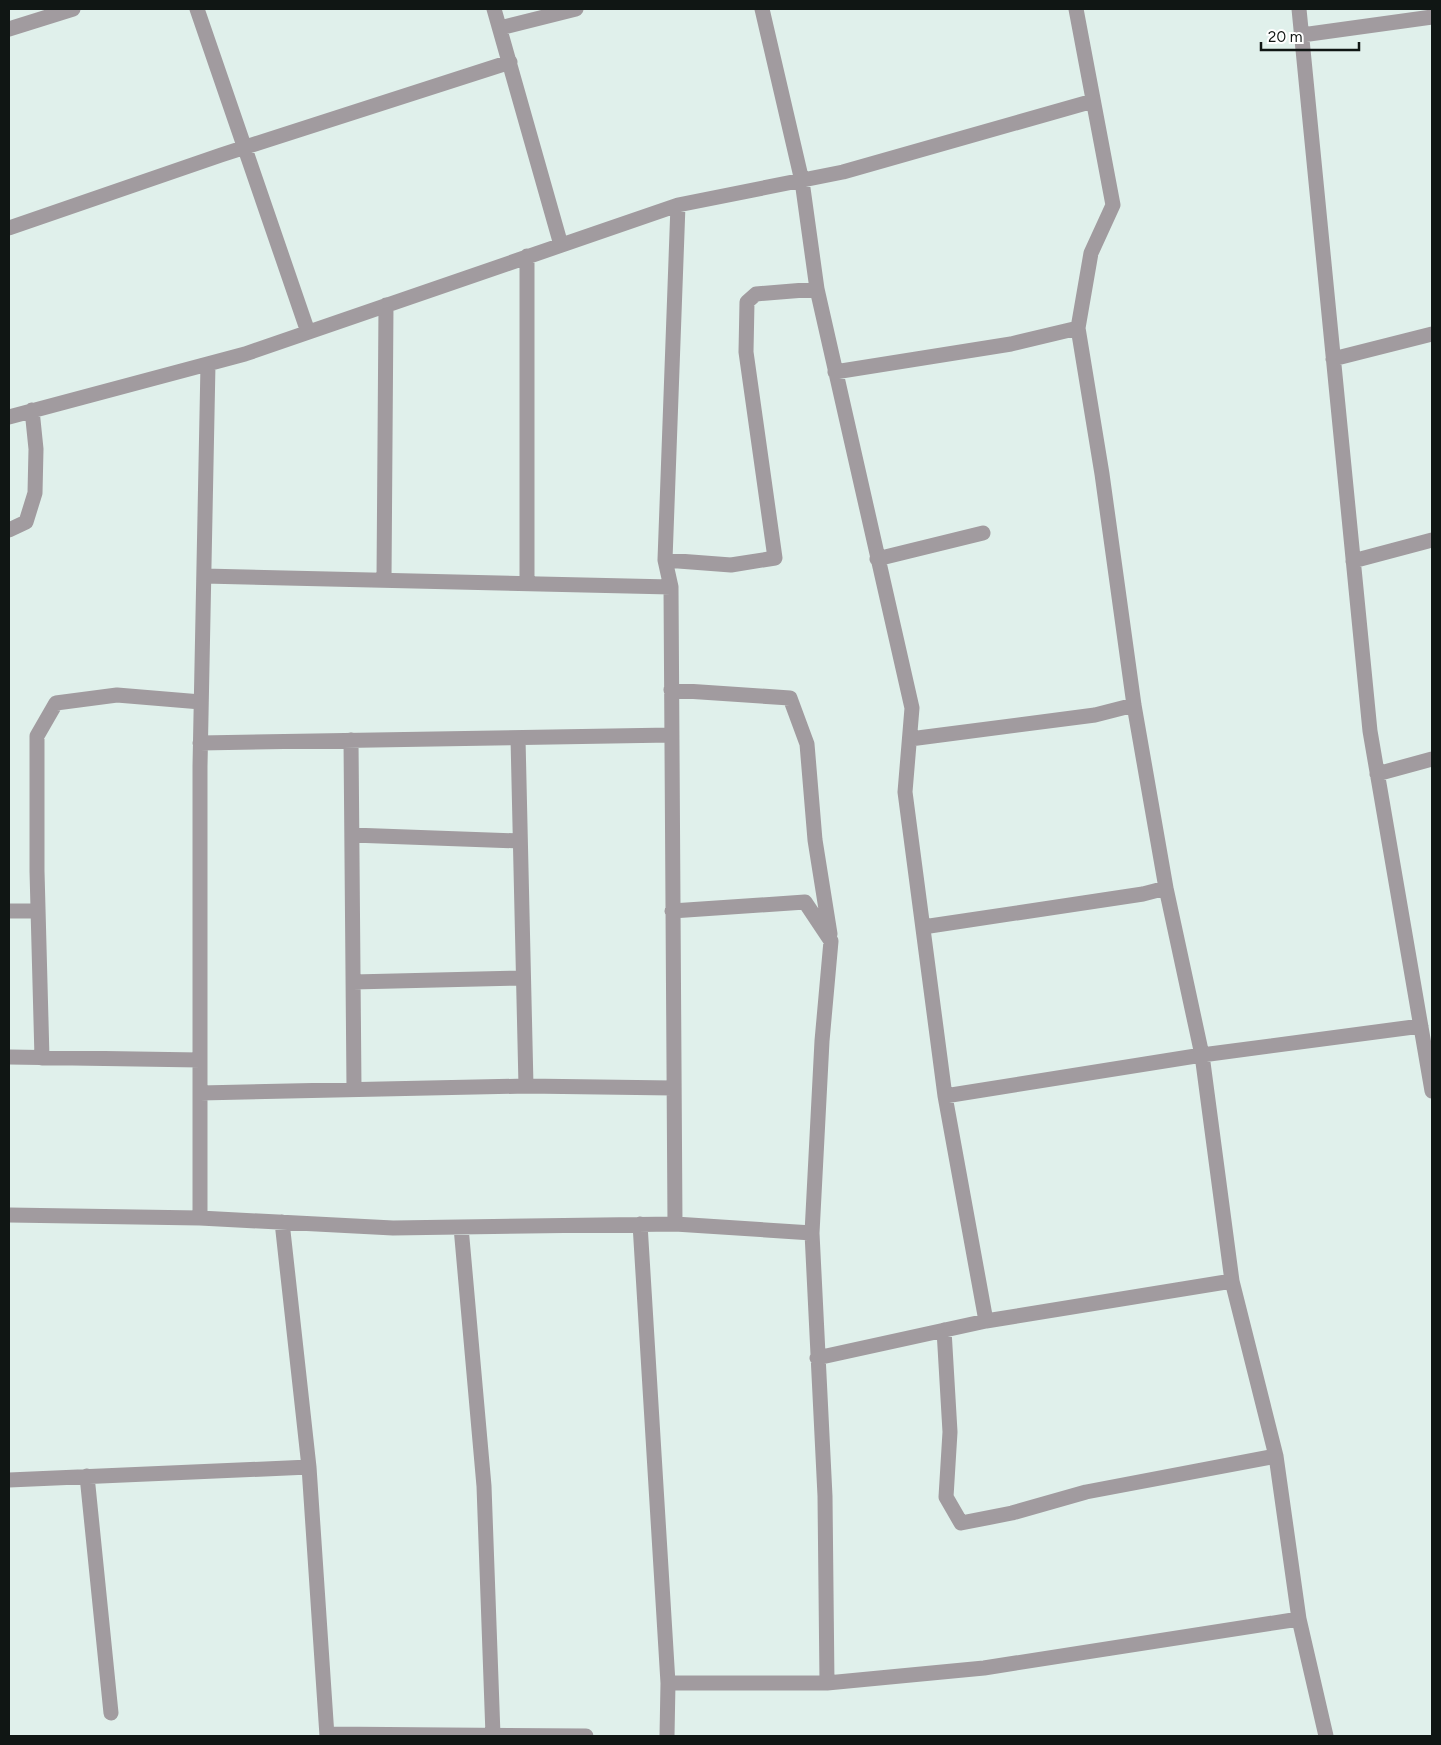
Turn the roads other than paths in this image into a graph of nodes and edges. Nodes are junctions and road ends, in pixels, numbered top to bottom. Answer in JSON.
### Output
{"nodes":[{"id":1,"x":73,"y":9,"type":"edge"},
{"id":2,"x":198,"y":9,"type":"edge"},
{"id":3,"x":494,"y":9,"type":"edge"},
{"id":4,"x":576,"y":9,"type":"edge"},
{"id":5,"x":762,"y":9,"type":"edge"},
{"id":6,"x":1076,"y":9,"type":"edge"},
{"id":7,"x":1299,"y":9,"type":"edge"},
{"id":8,"x":1432,"y":17,"type":"edge"},
{"id":9,"x":500,"y":28,"type":"junction"},
{"id":10,"x":9,"y":29,"type":"edge"},
{"id":11,"x":1302,"y":35,"type":"junction"},
{"id":12,"x":510,"y":62,"type":"junction"},
{"id":13,"x":1093,"y":101,"type":"junction"},
{"id":14,"x":244,"y":148,"type":"junction"},
{"id":15,"x":802,"y":181,"type":"junction"},
{"id":16,"x":678,"y":205,"type":"junction"},
{"id":17,"x":9,"y":228,"type":"edge"},
{"id":18,"x":561,"y":245,"type":"junction"},
{"id":19,"x":527,"y":256,"type":"junction"},
{"id":20,"x":817,"y":289,"type":"junction"},
{"id":21,"x":386,"y":305,"type":"junction"},
{"id":22,"x":1078,"y":328,"type":"junction"},
{"id":23,"x":308,"y":332,"type":"junction"},
{"id":24,"x":1432,"y":334,"type":"edge"},
{"id":25,"x":1333,"y":359,"type":"junction"},
{"id":26,"x":208,"y":364,"type":"junction"},
{"id":27,"x":835,"y":372,"type":"junction"},
{"id":28,"x":32,"y":410,"type":"junction"},
{"id":29,"x":9,"y":417,"type":"edge"},
{"id":30,"x":9,"y":530,"type":"edge"},
{"id":31,"x":983,"y":533,"type":"dead end"},
{"id":32,"x":1432,"y":540,"type":"edge"},
{"id":33,"x":877,"y":558,"type":"junction"},
{"id":34,"x":665,"y":560,"type":"junction"},
{"id":35,"x":1353,"y":561,"type":"junction"},
{"id":36,"x":204,"y":576,"type":"junction"},
{"id":37,"x":384,"y":580,"type":"junction"},
{"id":38,"x":527,"y":584,"type":"junction"},
{"id":39,"x":671,"y":587,"type":"junction"},
{"id":40,"x":671,"y":690,"type":"junction"},
{"id":41,"x":201,"y":702,"type":"junction"},
{"id":42,"x":1134,"y":705,"type":"junction"},
{"id":43,"x":671,"y":735,"type":"junction"},
{"id":44,"x":518,"y":738,"type":"junction"},
{"id":45,"x":910,"y":739,"type":"junction"},
{"id":46,"x":351,"y":740,"type":"junction"},
{"id":47,"x":200,"y":743,"type":"junction"},
{"id":48,"x":1432,"y":759,"type":"edge"},
{"id":49,"x":1377,"y":774,"type":"junction"},
{"id":50,"x":352,"y":835,"type":"junction"},
{"id":51,"x":520,"y":841,"type":"junction"},
{"id":52,"x":1166,"y":888,"type":"junction"},
{"id":53,"x":9,"y":910,"type":"edge"},
{"id":54,"x":38,"y":911,"type":"junction"},
{"id":55,"x":672,"y":911,"type":"junction"},
{"id":56,"x":923,"y":927,"type":"junction"},
{"id":57,"x":831,"y":941,"type":"junction"},
{"id":58,"x":523,"y":978,"type":"junction"},
{"id":59,"x":353,"y":982,"type":"junction"},
{"id":60,"x":1421,"y":1026,"type":"junction"},
{"id":61,"x":1202,"y":1055,"type":"junction"},
{"id":62,"x":9,"y":1057,"type":"edge"},
{"id":63,"x":42,"y":1058,"type":"junction"},
{"id":64,"x":200,"y":1060,"type":"junction"},
{"id":65,"x":526,"y":1086,"type":"junction"},
{"id":66,"x":673,"y":1088,"type":"junction"},
{"id":67,"x":354,"y":1089,"type":"junction"},
{"id":68,"x":1432,"y":1091,"type":"edge"},
{"id":69,"x":200,"y":1093,"type":"junction"},
{"id":70,"x":945,"y":1096,"type":"junction"},
{"id":71,"x":9,"y":1215,"type":"edge"},
{"id":72,"x":200,"y":1218,"type":"junction"},
{"id":73,"x":282,"y":1222,"type":"junction"},
{"id":74,"x":640,"y":1224,"type":"junction"},
{"id":75,"x":675,"y":1224,"type":"junction"},
{"id":76,"x":461,"y":1227,"type":"junction"},
{"id":77,"x":812,"y":1233,"type":"junction"},
{"id":78,"x":1232,"y":1281,"type":"junction"},
{"id":79,"x":986,"y":1321,"type":"junction"},
{"id":80,"x":944,"y":1330,"type":"junction"},
{"id":81,"x":817,"y":1358,"type":"junction"},
{"id":82,"x":1276,"y":1456,"type":"junction"},
{"id":83,"x":308,"y":1467,"type":"junction"},
{"id":84,"x":87,"y":1476,"type":"junction"},
{"id":85,"x":9,"y":1480,"type":"edge"},
{"id":86,"x":1299,"y":1619,"type":"junction"},
{"id":87,"x":668,"y":1683,"type":"junction"},
{"id":88,"x":827,"y":1683,"type":"junction"},
{"id":89,"x":111,"y":1713,"type":"dead end"},
{"id":90,"x":327,"y":1735,"type":"edge"},
{"id":91,"x":493,"y":1735,"type":"edge"},
{"id":92,"x":586,"y":1736,"type":"edge"},
{"id":93,"x":667,"y":1736,"type":"edge"},
{"id":94,"x":1326,"y":1736,"type":"edge"}],
"edges":[{"from":1,"to":10,"type":"street"},
{"from":2,"to":14,"type":"street"},
{"from":3,"to":9,"type":"street"},
{"from":4,"to":9,"type":"street"},
{"from":5,"to":15,"type":"street"},
{"from":6,"to":13,"type":"street"},
{"from":7,"to":11,"type":"street"},
{"from":8,"to":11,"type":"street"},
{"from":9,"to":12,"type":"street"},
{"from":11,"to":25,"type":"street"},
{"from":12,"to":14,"type":"street"},
{"from":12,"to":18,"type":"street"},
{"from":13,"to":15,"type":"street"},
{"from":13,"to":22,"type":"street"},
{"from":14,"to":17,"type":"street"},
{"from":14,"to":23,"type":"street"},
{"from":15,"to":16,"type":"street"},
{"from":15,"to":20,"type":"street"},
{"from":16,"to":18,"type":"street"},
{"from":16,"to":34,"type":"street"},
{"from":18,"to":19,"type":"street"},
{"from":19,"to":21,"type":"street"},
{"from":19,"to":38,"type":"street"},
{"from":20,"to":27,"type":"street"},
{"from":20,"to":34,"type":"street"},
{"from":21,"to":23,"type":"street"},
{"from":21,"to":37,"type":"street"},
{"from":22,"to":27,"type":"street"},
{"from":22,"to":42,"type":"street"},
{"from":23,"to":26,"type":"street"},
{"from":24,"to":25,"type":"street"},
{"from":25,"to":35,"type":"street"},
{"from":26,"to":28,"type":"street"},
{"from":26,"to":36,"type":"street"},
{"from":27,"to":33,"type":"street"},
{"from":28,"to":29,"type":"street"},
{"from":28,"to":30,"type":"street"},
{"from":31,"to":33,"type":"street"},
{"from":32,"to":35,"type":"street"},
{"from":33,"to":45,"type":"street"},
{"from":34,"to":39,"type":"street"},
{"from":35,"to":49,"type":"street"},
{"from":36,"to":37,"type":"street"},
{"from":36,"to":41,"type":"street"},
{"from":37,"to":38,"type":"street"},
{"from":38,"to":39,"type":"street"},
{"from":39,"to":40,"type":"street"},
{"from":40,"to":43,"type":"street"},
{"from":40,"to":57,"type":"street"},
{"from":41,"to":47,"type":"street"},
{"from":41,"to":54,"type":"street"},
{"from":42,"to":45,"type":"street"},
{"from":42,"to":52,"type":"street"},
{"from":43,"to":44,"type":"street"},
{"from":43,"to":55,"type":"street"},
{"from":44,"to":46,"type":"street"},
{"from":44,"to":51,"type":"street"},
{"from":45,"to":56,"type":"street"},
{"from":46,"to":47,"type":"street"},
{"from":46,"to":50,"type":"street"},
{"from":47,"to":64,"type":"street"},
{"from":48,"to":49,"type":"street"},
{"from":49,"to":60,"type":"street"},
{"from":50,"to":51,"type":"street"},
{"from":50,"to":59,"type":"street"},
{"from":51,"to":58,"type":"street"},
{"from":52,"to":56,"type":"street"},
{"from":52,"to":61,"type":"street"},
{"from":53,"to":54,"type":"street"},
{"from":54,"to":63,"type":"street"},
{"from":55,"to":57,"type":"street"},
{"from":55,"to":66,"type":"street"},
{"from":56,"to":70,"type":"street"},
{"from":57,"to":77,"type":"street"},
{"from":58,"to":59,"type":"street"},
{"from":58,"to":65,"type":"street"},
{"from":59,"to":67,"type":"street"},
{"from":60,"to":61,"type":"street"},
{"from":60,"to":68,"type":"street"},
{"from":61,"to":70,"type":"street"},
{"from":61,"to":78,"type":"street"},
{"from":62,"to":63,"type":"street"},
{"from":63,"to":64,"type":"street"},
{"from":64,"to":69,"type":"street"},
{"from":65,"to":66,"type":"street"},
{"from":65,"to":67,"type":"street"},
{"from":66,"to":75,"type":"street"},
{"from":67,"to":69,"type":"street"},
{"from":69,"to":72,"type":"street"},
{"from":70,"to":79,"type":"street"},
{"from":71,"to":72,"type":"street"},
{"from":72,"to":73,"type":"street"},
{"from":73,"to":76,"type":"street"},
{"from":73,"to":83,"type":"street"},
{"from":74,"to":75,"type":"street"},
{"from":74,"to":76,"type":"street"},
{"from":74,"to":87,"type":"street"},
{"from":75,"to":77,"type":"street"},
{"from":76,"to":91,"type":"street"},
{"from":77,"to":81,"type":"street"},
{"from":78,"to":79,"type":"street"},
{"from":78,"to":82,"type":"street"},
{"from":79,"to":80,"type":"street"},
{"from":80,"to":81,"type":"street"},
{"from":80,"to":82,"type":"street"},
{"from":81,"to":88,"type":"street"},
{"from":82,"to":86,"type":"street"},
{"from":83,"to":84,"type":"street"},
{"from":83,"to":90,"type":"street"},
{"from":84,"to":85,"type":"street"},
{"from":84,"to":89,"type":"street"},
{"from":86,"to":88,"type":"street"},
{"from":86,"to":94,"type":"street"},
{"from":87,"to":88,"type":"street"},
{"from":87,"to":93,"type":"street"},
{"from":90,"to":91,"type":"street"},
{"from":91,"to":92,"type":"street"}]}
